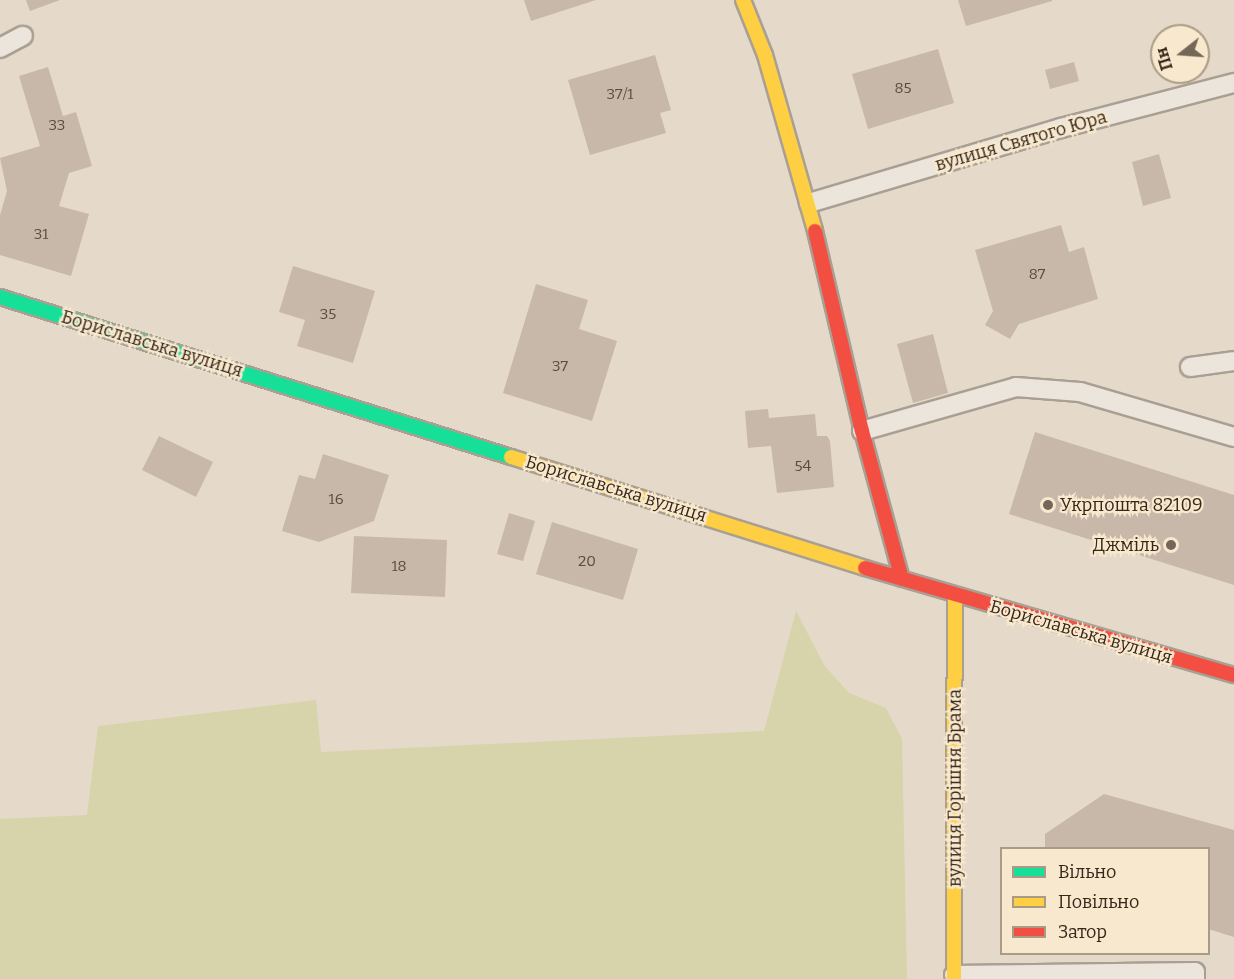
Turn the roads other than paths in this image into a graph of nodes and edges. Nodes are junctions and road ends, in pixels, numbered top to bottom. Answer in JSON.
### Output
{"nodes":[{"id":1,"x":743,"y":0,"type":"edge"},
{"id":2,"x":22,"y":36,"type":"dead end"},
{"id":3,"x":0,"y":48,"type":"edge"},
{"id":4,"x":1234,"y":83,"type":"edge"},
{"id":5,"x":809,"y":203,"type":"junction"},
{"id":6,"x":0,"y":297,"type":"edge"},
{"id":7,"x":1234,"y":361,"type":"edge"},
{"id":8,"x":1190,"y":367,"type":"dead end"},
{"id":9,"x":862,"y":431,"type":"junction"},
{"id":10,"x":1234,"y":437,"type":"edge"},
{"id":11,"x":902,"y":579,"type":"junction"},
{"id":12,"x":955,"y":596,"type":"junction"},
{"id":13,"x":1234,"y":675,"type":"edge"},
{"id":14,"x":954,"y":977,"type":"edge"},
{"id":15,"x":1195,"y":979,"type":"edge"}],
"edges":[{"from":1,"to":5,"type":"street"},
{"from":2,"to":3,"type":"lane"},
{"from":4,"to":5,"type":"lane","name":"вулиця Святого Юра"},
{"from":5,"to":9,"type":"street"},
{"from":6,"to":11,"type":"street","name":"Бориславська вулиця"},
{"from":7,"to":8,"type":"lane"},
{"from":9,"to":10,"type":"lane"},
{"from":9,"to":11,"type":"street"},
{"from":11,"to":12,"type":"street","name":"Бориславська вулиця"},
{"from":12,"to":13,"type":"street","name":"Бориславська вулиця"},
{"from":12,"to":14,"type":"street","name":"вулиця Горішня Брама"},
{"from":14,"to":15,"type":"lane"}]}
